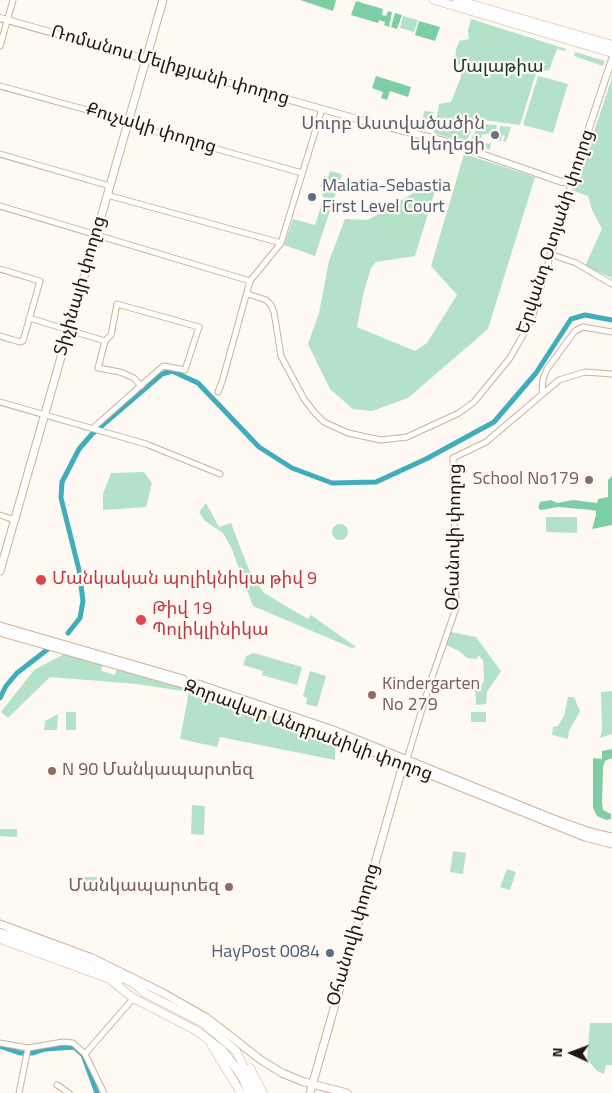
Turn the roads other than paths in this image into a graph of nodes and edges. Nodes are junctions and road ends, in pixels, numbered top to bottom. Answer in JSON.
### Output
{"nodes":[{"id":1,"x":14,"y":0,"type":"edge"},
{"id":2,"x":163,"y":0,"type":"edge"},
{"id":3,"x":434,"y":0,"type":"edge"},
{"id":4,"x":457,"y":0,"type":"edge"},
{"id":5,"x":0,"y":18,"type":"edge"},
{"id":6,"x":8,"y":20,"type":"junction"},
{"id":7,"x":612,"y":45,"type":"edge"},
{"id":8,"x":0,"y":46,"type":"edge"},
{"id":9,"x":612,"y":53,"type":"edge"},
{"id":10,"x":145,"y":58,"type":"junction"},
{"id":11,"x":612,"y":59,"type":"edge"},
{"id":12,"x":0,"y":86,"type":"edge"},
{"id":13,"x":322,"y":109,"type":"junction"},
{"id":14,"x":127,"y":120,"type":"junction"},
{"id":15,"x":0,"y":154,"type":"edge"},
{"id":16,"x":302,"y":173,"type":"junction"},
{"id":17,"x":569,"y":182,"type":"junction"},
{"id":18,"x":110,"y":186,"type":"junction"},
{"id":19,"x":107,"y":195,"type":"junction"},
{"id":20,"x":0,"y":206,"type":"edge"},
{"id":21,"x":96,"y":236,"type":"junction"},
{"id":22,"x":281,"y":243,"type":"junction"},
{"id":23,"x":550,"y":254,"type":"junction"},
{"id":24,"x":0,"y":270,"type":"edge"},
{"id":25,"x":250,"y":281,"type":"junction"},
{"id":26,"x":612,"y":284,"type":"edge"},
{"id":27,"x":248,"y":294,"type":"junction"},
{"id":28,"x":29,"y":318,"type":"junction"},
{"id":29,"x":68,"y":331,"type":"junction"},
{"id":30,"x":612,"y":332,"type":"edge"},
{"id":31,"x":0,"y":336,"type":"edge"},
{"id":32,"x":105,"y":340,"type":"junction"},
{"id":33,"x":612,"y":374,"type":"edge"},
{"id":34,"x":140,"y":386,"type":"junction"},
{"id":35,"x":218,"y":392,"type":"dead end"},
{"id":36,"x":542,"y":392,"type":"junction"},
{"id":37,"x":0,"y":402,"type":"edge"},
{"id":38,"x":45,"y":415,"type":"junction"},
{"id":39,"x":93,"y":428,"type":"junction"},
{"id":40,"x":220,"y":474,"type":"dead end"},
{"id":41,"x":0,"y":515,"type":"edge"},
{"id":42,"x":15,"y":520,"type":"junction"},
{"id":43,"x":0,"y":571,"type":"edge"},
{"id":44,"x":0,"y":626,"type":"edge"},
{"id":45,"x":0,"y":632,"type":"edge"},
{"id":46,"x":186,"y":682,"type":"junction"},
{"id":47,"x":405,"y":761,"type":"junction"},
{"id":48,"x":612,"y":837,"type":"edge"},
{"id":49,"x":612,"y":844,"type":"edge"},
{"id":50,"x":0,"y":924,"type":"edge"},
{"id":51,"x":0,"y":933,"type":"edge"},
{"id":52,"x":0,"y":939,"type":"edge"},
{"id":53,"x":113,"y":982,"type":"junction"},
{"id":54,"x":132,"y":982,"type":"junction"},
{"id":55,"x":143,"y":985,"type":"junction"},
{"id":56,"x":131,"y":1001,"type":"dead end"},
{"id":57,"x":204,"y":1036,"type":"junction"},
{"id":58,"x":0,"y":1042,"type":"edge"},
{"id":59,"x":236,"y":1051,"type":"junction"},
{"id":60,"x":27,"y":1052,"type":"junction"},
{"id":61,"x":86,"y":1054,"type":"junction"},
{"id":62,"x":57,"y":1085,"type":"dead end"},
{"id":63,"x":312,"y":1085,"type":"junction"},
{"id":64,"x":19,"y":1093,"type":"edge"},
{"id":65,"x":69,"y":1093,"type":"edge"},
{"id":66,"x":104,"y":1093,"type":"edge"},
{"id":67,"x":241,"y":1093,"type":"edge"},
{"id":68,"x":250,"y":1093,"type":"edge"},
{"id":69,"x":257,"y":1093,"type":"edge"},
{"id":70,"x":263,"y":1093,"type":"edge"},
{"id":71,"x":310,"y":1093,"type":"edge"},
{"id":72,"x":347,"y":1093,"type":"edge"}],
"edges":[{"from":1,"to":6,"type":"street"},
{"from":2,"to":10,"type":"main road","name":"Տիչինայի փողոց"},
{"from":3,"to":9,"type":"main road"},
{"from":4,"to":7,"type":"main road"},
{"from":5,"to":6,"type":"street","name":"Ռոմանոս Մելիքյանի փողոց"},
{"from":6,"to":8,"type":"street"},
{"from":6,"to":10,"type":"street","name":"Ռոմանոս Մելիքյանի փողոց"},
{"from":10,"to":13,"type":"street","name":"Ռոմանոս Մելիքյանի փողոց"},
{"from":10,"to":14,"type":"main road","name":"Տիչինայի փողոց"},
{"from":11,"to":17,"type":"street","name":"Երվանդ Օտյանի փողոց"},
{"from":12,"to":14,"type":"street","name":"Քուչակի փողոց"},
{"from":13,"to":16,"type":"street"},
{"from":13,"to":17,"type":"street","name":"Ռոմանոս Մելիքյանի փողոց"},
{"from":14,"to":16,"type":"street","name":"Քուչակի փողոց"},
{"from":14,"to":18,"type":"main road","name":"Տիչինայի փողոց"},
{"from":15,"to":18,"type":"street"},
{"from":16,"to":22,"type":"street"},
{"from":17,"to":23,"type":"street","name":"Երվանդ Օտյանի փողոց"},
{"from":18,"to":19,"type":"main road","name":"Տիչինայի փողոց"},
{"from":19,"to":21,"type":"main road","name":"Տիչինայի փողոց"},
{"from":19,"to":22,"type":"street"},
{"from":20,"to":21,"type":"street"},
{"from":21,"to":25,"type":"street"},
{"from":21,"to":29,"type":"main road","name":"Տիչինայի փողոց"},
{"from":22,"to":25,"type":"street"},
{"from":23,"to":26,"type":"street"},
{"from":23,"to":27,"type":"street","name":"Երվանդ Օտյանի փողոց"},
{"from":24,"to":28,"type":"street"},
{"from":25,"to":27,"type":"street"},
{"from":27,"to":35,"type":"street"},
{"from":28,"to":29,"type":"street"},
{"from":28,"to":31,"type":"street"},
{"from":29,"to":32,"type":"street"},
{"from":29,"to":38,"type":"main road","name":"Տիչինայի փողոց"},
{"from":30,"to":36,"type":"street"},
{"from":32,"to":34,"type":"street"},
{"from":32,"to":34,"type":"street"},
{"from":33,"to":36,"type":"street","name":"Օհանովի փողոց"},
{"from":34,"to":39,"type":"street"},
{"from":36,"to":47,"type":"street","name":"Օհանովի փողոց"},
{"from":37,"to":38,"type":"street"},
{"from":38,"to":39,"type":"street"},
{"from":38,"to":42,"type":"main road","name":"Տիչինայի փողոց"},
{"from":39,"to":40,"type":"street"},
{"from":41,"to":42,"type":"street"},
{"from":42,"to":43,"type":"main road","name":"Տիչինայի փողոց"},
{"from":44,"to":46,"type":"main road","name":"Զորավար Անդրանիկի փողոց"},
{"from":45,"to":46,"type":"main road","name":"Զորավար Անդրանիկի փողոց"},
{"from":46,"to":47,"type":"main road","name":"Զորավար Անդրանիկի փողոց"},
{"from":47,"to":48,"type":"main road","name":"Զորավար Անդրանիկի փողոց"},
{"from":47,"to":49,"type":"main road","name":"Զորավար Անդրանիկի փողոց"},
{"from":47,"to":63,"type":"main road","name":"Օհանովի փողոց"},
{"from":50,"to":55,"type":"main road"},
{"from":51,"to":54,"type":"main road"},
{"from":52,"to":53,"type":"main road"},
{"from":53,"to":54,"type":"main road"},
{"from":53,"to":57,"type":"main road"},
{"from":54,"to":55,"type":"main road"},
{"from":54,"to":59,"type":"main road"},
{"from":55,"to":63,"type":"main road"},
{"from":56,"to":61,"type":"street"},
{"from":57,"to":67,"type":"main road"},
{"from":57,"to":68,"type":"main road"},
{"from":58,"to":60,"type":"street"},
{"from":59,"to":69,"type":"main road"},
{"from":59,"to":70,"type":"main road"},
{"from":60,"to":61,"type":"street"},
{"from":60,"to":64,"type":"street"},
{"from":61,"to":66,"type":"street"},
{"from":62,"to":65,"type":"street"},
{"from":63,"to":71,"type":"main road","name":"Օհանովի փողոց"},
{"from":63,"to":72,"type":"main road"}]}
